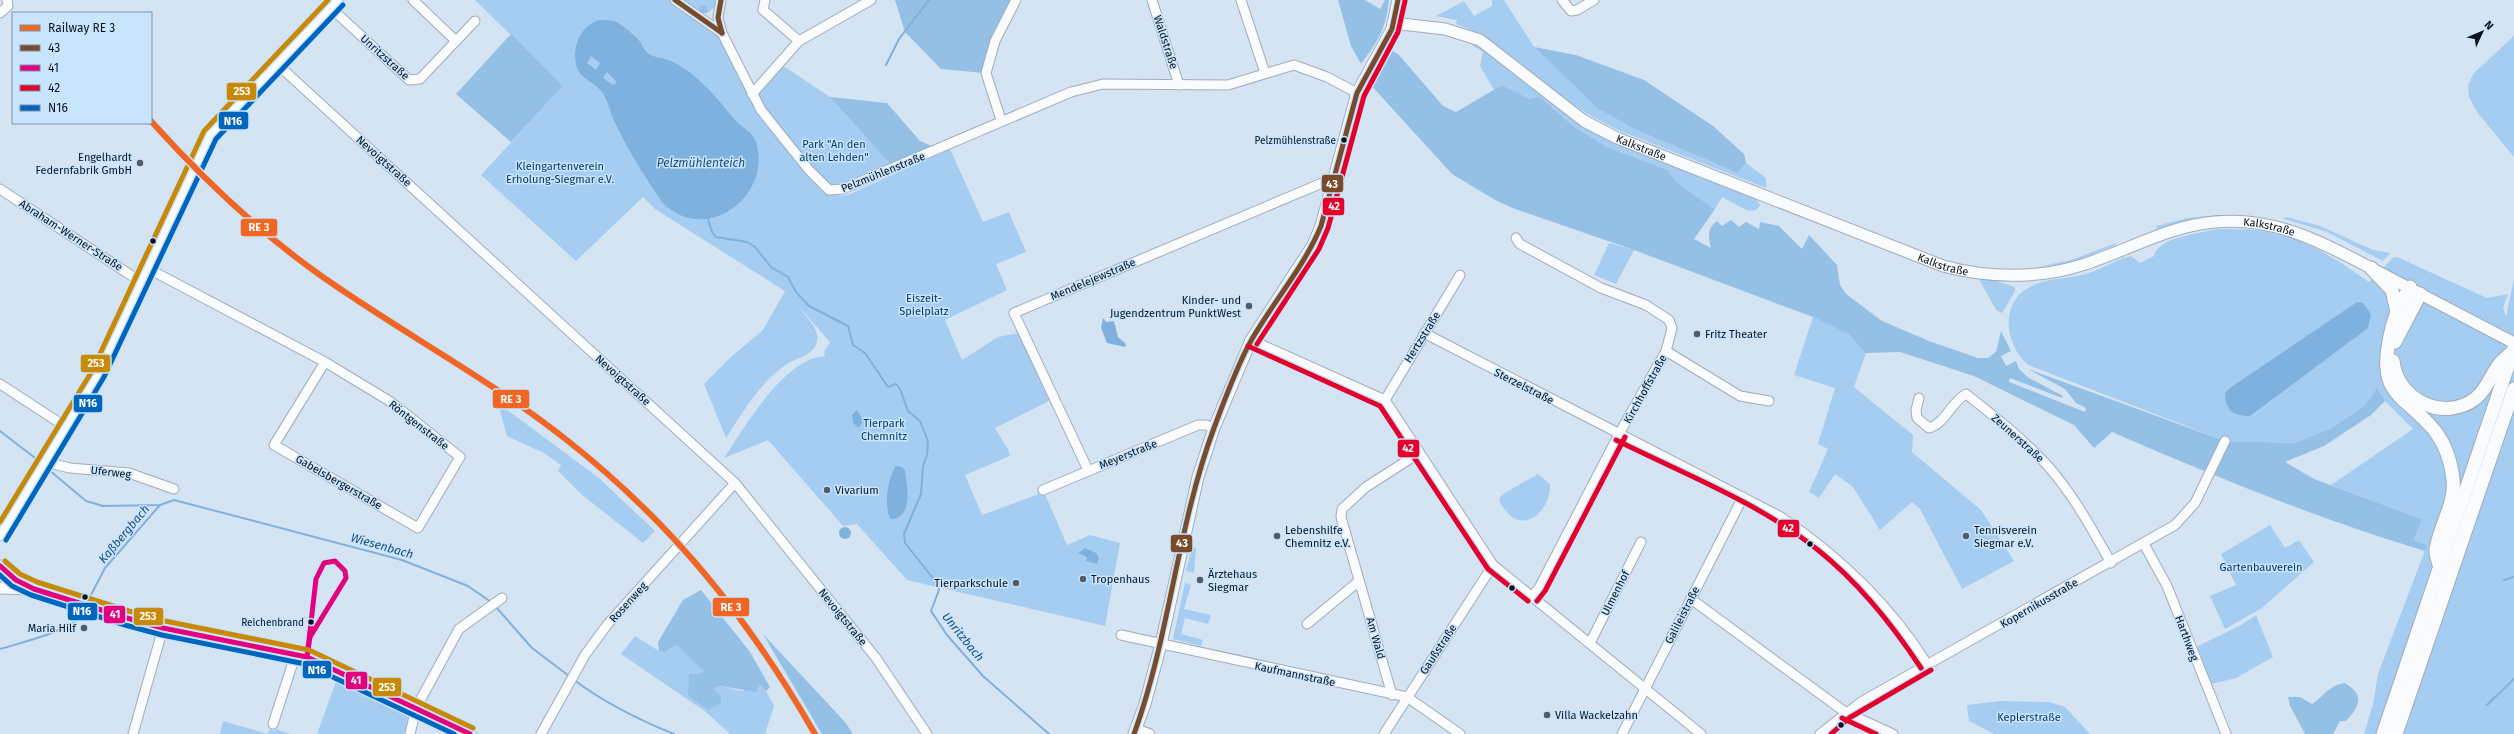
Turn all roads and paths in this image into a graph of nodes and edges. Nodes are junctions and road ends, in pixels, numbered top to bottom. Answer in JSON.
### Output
{"nodes":[{"id":1,"x":338,"y":0,"type":"edge"},
{"id":2,"x":413,"y":0,"type":"edge"},
{"id":3,"x":675,"y":0,"type":"edge"},
{"id":4,"x":721,"y":0,"type":"edge"},
{"id":5,"x":765,"y":0,"type":"edge"},
{"id":6,"x":871,"y":0,"type":"edge"},
{"id":7,"x":1016,"y":0,"type":"edge"},
{"id":8,"x":1152,"y":0,"type":"edge"},
{"id":9,"x":1241,"y":0,"type":"edge"},
{"id":10,"x":1398,"y":0,"type":"edge"},
{"id":11,"x":1562,"y":0,"type":"edge"},
{"id":12,"x":1594,"y":0,"type":"edge"},
{"id":13,"x":7,"y":3,"type":"edge"},
{"id":14,"x":331,"y":8,"type":"junction"},
{"id":15,"x":0,"y":14,"type":"edge"},
{"id":16,"x":475,"y":22,"type":"dead end"},
{"id":17,"x":1393,"y":23,"type":"junction"},
{"id":18,"x":722,"y":34,"type":"junction"},
{"id":19,"x":456,"y":41,"type":"junction"},
{"id":20,"x":799,"y":41,"type":"junction"},
{"id":21,"x":277,"y":64,"type":"junction"},
{"id":22,"x":1265,"y":74,"type":"junction"},
{"id":23,"x":1179,"y":85,"type":"junction"},
{"id":24,"x":1357,"y":93,"type":"junction"},
{"id":25,"x":752,"y":94,"type":"junction"},
{"id":26,"x":1001,"y":120,"type":"junction"},
{"id":27,"x":1333,"y":184,"type":"junction"},
{"id":28,"x":0,"y":189,"type":"edge"},
{"id":29,"x":1516,"y":238,"type":"dead end"},
{"id":30,"x":147,"y":268,"type":"junction"},
{"id":31,"x":2371,"y":268,"type":"junction"},
{"id":32,"x":1460,"y":275,"type":"dead end"},
{"id":33,"x":141,"y":282,"type":"junction"},
{"id":34,"x":2415,"y":290,"type":"junction"},
{"id":35,"x":2396,"y":312,"type":"junction"},
{"id":36,"x":1424,"y":334,"type":"junction"},
{"id":37,"x":1251,"y":340,"type":"junction"},
{"id":38,"x":2514,"y":344,"type":"edge"},
{"id":39,"x":2514,"y":349,"type":"edge"},
{"id":40,"x":1666,"y":351,"type":"junction"},
{"id":41,"x":326,"y":362,"type":"junction"},
{"id":42,"x":0,"y":384,"type":"edge"},
{"id":43,"x":2514,"y":390,"type":"edge"},
{"id":44,"x":1920,"y":398,"type":"dead end"},
{"id":45,"x":1385,"y":400,"type":"junction"},
{"id":46,"x":1769,"y":400,"type":"dead end"},
{"id":47,"x":66,"y":427,"type":"junction"},
{"id":48,"x":1214,"y":428,"type":"junction"},
{"id":49,"x":1619,"y":434,"type":"junction"},
{"id":50,"x":2225,"y":441,"type":"dead end"},
{"id":51,"x":1419,"y":453,"type":"junction"},
{"id":52,"x":460,"y":457,"type":"joint"},
{"id":53,"x":45,"y":462,"type":"junction"},
{"id":54,"x":1088,"y":470,"type":"junction"},
{"id":55,"x":735,"y":483,"type":"junction"},
{"id":56,"x":174,"y":489,"type":"dead end"},
{"id":57,"x":1043,"y":490,"type":"dead end"},
{"id":58,"x":1744,"y":497,"type":"junction"},
{"id":59,"x":2450,"y":521,"type":"junction"},
{"id":60,"x":0,"y":536,"type":"edge"},
{"id":61,"x":1641,"y":542,"type":"dead end"},
{"id":62,"x":2144,"y":544,"type":"junction"},
{"id":63,"x":2444,"y":560,"type":"junction"},
{"id":64,"x":2111,"y":563,"type":"junction"},
{"id":65,"x":1493,"y":565,"type":"junction"},
{"id":66,"x":0,"y":566,"type":"edge"},
{"id":67,"x":1359,"y":581,"type":"junction"},
{"id":68,"x":0,"y":588,"type":"edge"},
{"id":69,"x":34,"y":589,"type":"junction"},
{"id":70,"x":1532,"y":596,"type":"junction"},
{"id":71,"x":1691,"y":599,"type":"junction"},
{"id":72,"x":500,"y":600,"type":"dead end"},
{"id":73,"x":1307,"y":624,"type":"dead end"},
{"id":74,"x":163,"y":628,"type":"junction"},
{"id":75,"x":1121,"y":635,"type":"dead end"},
{"id":76,"x":1590,"y":643,"type":"junction"},
{"id":77,"x":1161,"y":644,"type":"junction"},
{"id":78,"x":296,"y":654,"type":"junction"},
{"id":79,"x":1927,"y":664,"type":"junction"},
{"id":80,"x":1644,"y":689,"type":"junction"},
{"id":81,"x":1392,"y":695,"type":"junction"},
{"id":82,"x":1407,"y":697,"type":"junction"},
{"id":83,"x":416,"y":708,"type":"junction"},
{"id":84,"x":1845,"y":712,"type":"junction"},
{"id":85,"x":273,"y":724,"type":"dead end"},
{"id":86,"x":1135,"y":731,"type":"edge"},
{"id":87,"x":133,"y":734,"type":"edge"},
{"id":88,"x":410,"y":734,"type":"edge"},
{"id":89,"x":470,"y":734,"type":"edge"},
{"id":90,"x":541,"y":734,"type":"edge"},
{"id":91,"x":927,"y":734,"type":"edge"},
{"id":92,"x":1150,"y":734,"type":"edge"},
{"id":93,"x":1384,"y":734,"type":"edge"},
{"id":94,"x":1460,"y":734,"type":"edge"},
{"id":95,"x":1622,"y":734,"type":"edge"},
{"id":96,"x":1701,"y":734,"type":"edge"},
{"id":97,"x":1820,"y":734,"type":"edge"},
{"id":98,"x":1893,"y":734,"type":"edge"},
{"id":99,"x":2226,"y":734,"type":"edge"},
{"id":100,"x":2383,"y":734,"type":"edge"},
{"id":101,"x":2396,"y":734,"type":"edge"}],
"edges":[{"from":1,"to":14,"type":"street"},
{"from":2,"to":19,"type":"street"},
{"from":3,"to":18,"type":"street","name":"Pelzmühlenstraße"},
{"from":4,"to":18,"type":"street","name":"Pelzmühlenstraße"},
{"from":5,"to":20,"type":"street"},
{"from":6,"to":20,"type":"street"},
{"from":7,"to":26,"type":"street"},
{"from":8,"to":23,"type":"street","name":"Waldstraße"},
{"from":9,"to":22,"type":"street"},
{"from":10,"to":17,"type":"main road"},
{"from":11,"to":12,"type":"street"},
{"from":13,"to":15,"type":"street"},
{"from":14,"to":19,"type":"street","name":"Unritzstraße"},
{"from":14,"to":21,"type":"street"},
{"from":16,"to":19,"type":"street","name":"Unritzstraße"},
{"from":17,"to":24,"type":"main road"},
{"from":17,"to":31,"type":"main road","name":"Kalkstraße"},
{"from":18,"to":25,"type":"street","name":"Pelzmühlenstraße"},
{"from":20,"to":25,"type":"street"},
{"from":21,"to":30,"type":"street"},
{"from":21,"to":55,"type":"street","name":"Nevoigtstraße"},
{"from":22,"to":23,"type":"street","name":"Pelzmühlenstraße"},
{"from":22,"to":24,"type":"street","name":"Pelzmühlenstraße"},
{"from":23,"to":26,"type":"street","name":"Pelzmühlenstraße"},
{"from":24,"to":27,"type":"main road"},
{"from":25,"to":26,"type":"street","name":"Pelzmühlenstraße"},
{"from":27,"to":37,"type":"main road"},
{"from":27,"to":54,"type":"street","name":"Mendelejewstraße"},
{"from":28,"to":33,"type":"street","name":"Abraham-Werner-Straße"},
{"from":29,"to":40,"type":"street","name":"Kirchhoffstraße"},
{"from":30,"to":33,"type":"street"},
{"from":30,"to":41,"type":"street","name":"Röntgenstraße"},
{"from":31,"to":34,"type":"main road","name":"Kalkstraße"},
{"from":31,"to":35,"type":"highway"},
{"from":32,"to":36,"type":"street","name":"Hertzstraße"},
{"from":33,"to":47,"type":"street"},
{"from":34,"to":35,"type":"highway"},
{"from":34,"to":38,"type":"main road","name":"Kalkstraße"},
{"from":34,"to":39,"type":"highway"},
{"from":35,"to":59,"type":"highway"},
{"from":36,"to":45,"type":"street","name":"Hertzstraße"},
{"from":36,"to":49,"type":"street","name":"Sterzelstraße"},
{"from":37,"to":45,"type":"street"},
{"from":37,"to":48,"type":"main road"},
{"from":39,"to":59,"type":"highway"},
{"from":40,"to":46,"type":"street","name":"Kirchhoffstraße"},
{"from":40,"to":49,"type":"street","name":"Kirchhoffstraße"},
{"from":41,"to":52,"type":"street","name":"Röntgenstraße"},
{"from":41,"to":52,"type":"street","name":"Gabelsbergerstraße"},
{"from":42,"to":47,"type":"street"},
{"from":43,"to":63,"type":"highway"},
{"from":44,"to":64,"type":"street","name":"Zeunerstraße"},
{"from":45,"to":51,"type":"street"},
{"from":47,"to":53,"type":"street"},
{"from":48,"to":54,"type":"street","name":"Meyerstraße"},
{"from":48,"to":77,"type":"main road"},
{"from":49,"to":58,"type":"street","name":"Sterzelstraße"},
{"from":49,"to":70,"type":"street","name":"Kirchhoffstraße"},
{"from":50,"to":62,"type":"street","name":"Kopernikusstraße"},
{"from":51,"to":65,"type":"street"},
{"from":51,"to":67,"type":"street","name":"Am Wald"},
{"from":53,"to":56,"type":"street","name":"Uferweg"},
{"from":53,"to":60,"type":"street"},
{"from":54,"to":57,"type":"street","name":"Meyerstraße"},
{"from":55,"to":90,"type":"street","name":"Rosenweg"},
{"from":55,"to":91,"type":"street","name":"Nevoigtstraße"},
{"from":58,"to":71,"type":"street","name":"Galileistraße"},
{"from":58,"to":79,"type":"street","name":"Sterzelstraße"},
{"from":59,"to":63,"type":"highway"},
{"from":61,"to":76,"type":"street","name":"Ulmenhof"},
{"from":62,"to":64,"type":"street","name":"Kopernikusstraße"},
{"from":62,"to":99,"type":"street","name":"Harthweg"},
{"from":63,"to":100,"type":"highway"},
{"from":63,"to":101,"type":"highway"},
{"from":64,"to":79,"type":"street","name":"Kopernikusstraße"},
{"from":65,"to":70,"type":"street"},
{"from":65,"to":82,"type":"street","name":"Gaußstraße"},
{"from":66,"to":69,"type":"main road"},
{"from":67,"to":73,"type":"street"},
{"from":67,"to":81,"type":"street","name":"Am Wald"},
{"from":68,"to":69,"type":"main road"},
{"from":69,"to":74,"type":"main road"},
{"from":70,"to":76,"type":"street"},
{"from":71,"to":80,"type":"street","name":"Galileistraße"},
{"from":71,"to":84,"type":"street"},
{"from":72,"to":83,"type":"street"},
{"from":74,"to":78,"type":"main road"},
{"from":74,"to":87,"type":"street"},
{"from":75,"to":77,"type":"street","name":"Kaufmannstraße"},
{"from":76,"to":80,"type":"street"},
{"from":77,"to":81,"type":"street","name":"Kaufmannstraße"},
{"from":77,"to":86,"type":"main road"},
{"from":78,"to":83,"type":"main road"},
{"from":78,"to":85,"type":"street"},
{"from":79,"to":84,"type":"street","name":"Kopernikusstraße"},
{"from":80,"to":95,"type":"street","name":"Galileistraße"},
{"from":80,"to":96,"type":"street"},
{"from":81,"to":82,"type":"street","name":"Kaufmannstraße"},
{"from":82,"to":93,"type":"street","name":"Gaußstraße"},
{"from":82,"to":94,"type":"street","name":"Kaufmannstraße"},
{"from":83,"to":88,"type":"street"},
{"from":83,"to":89,"type":"main road"},
{"from":84,"to":97,"type":"street","name":"Kopernikusstraße"},
{"from":84,"to":98,"type":"street"},
{"from":86,"to":92,"type":"street"}]}
